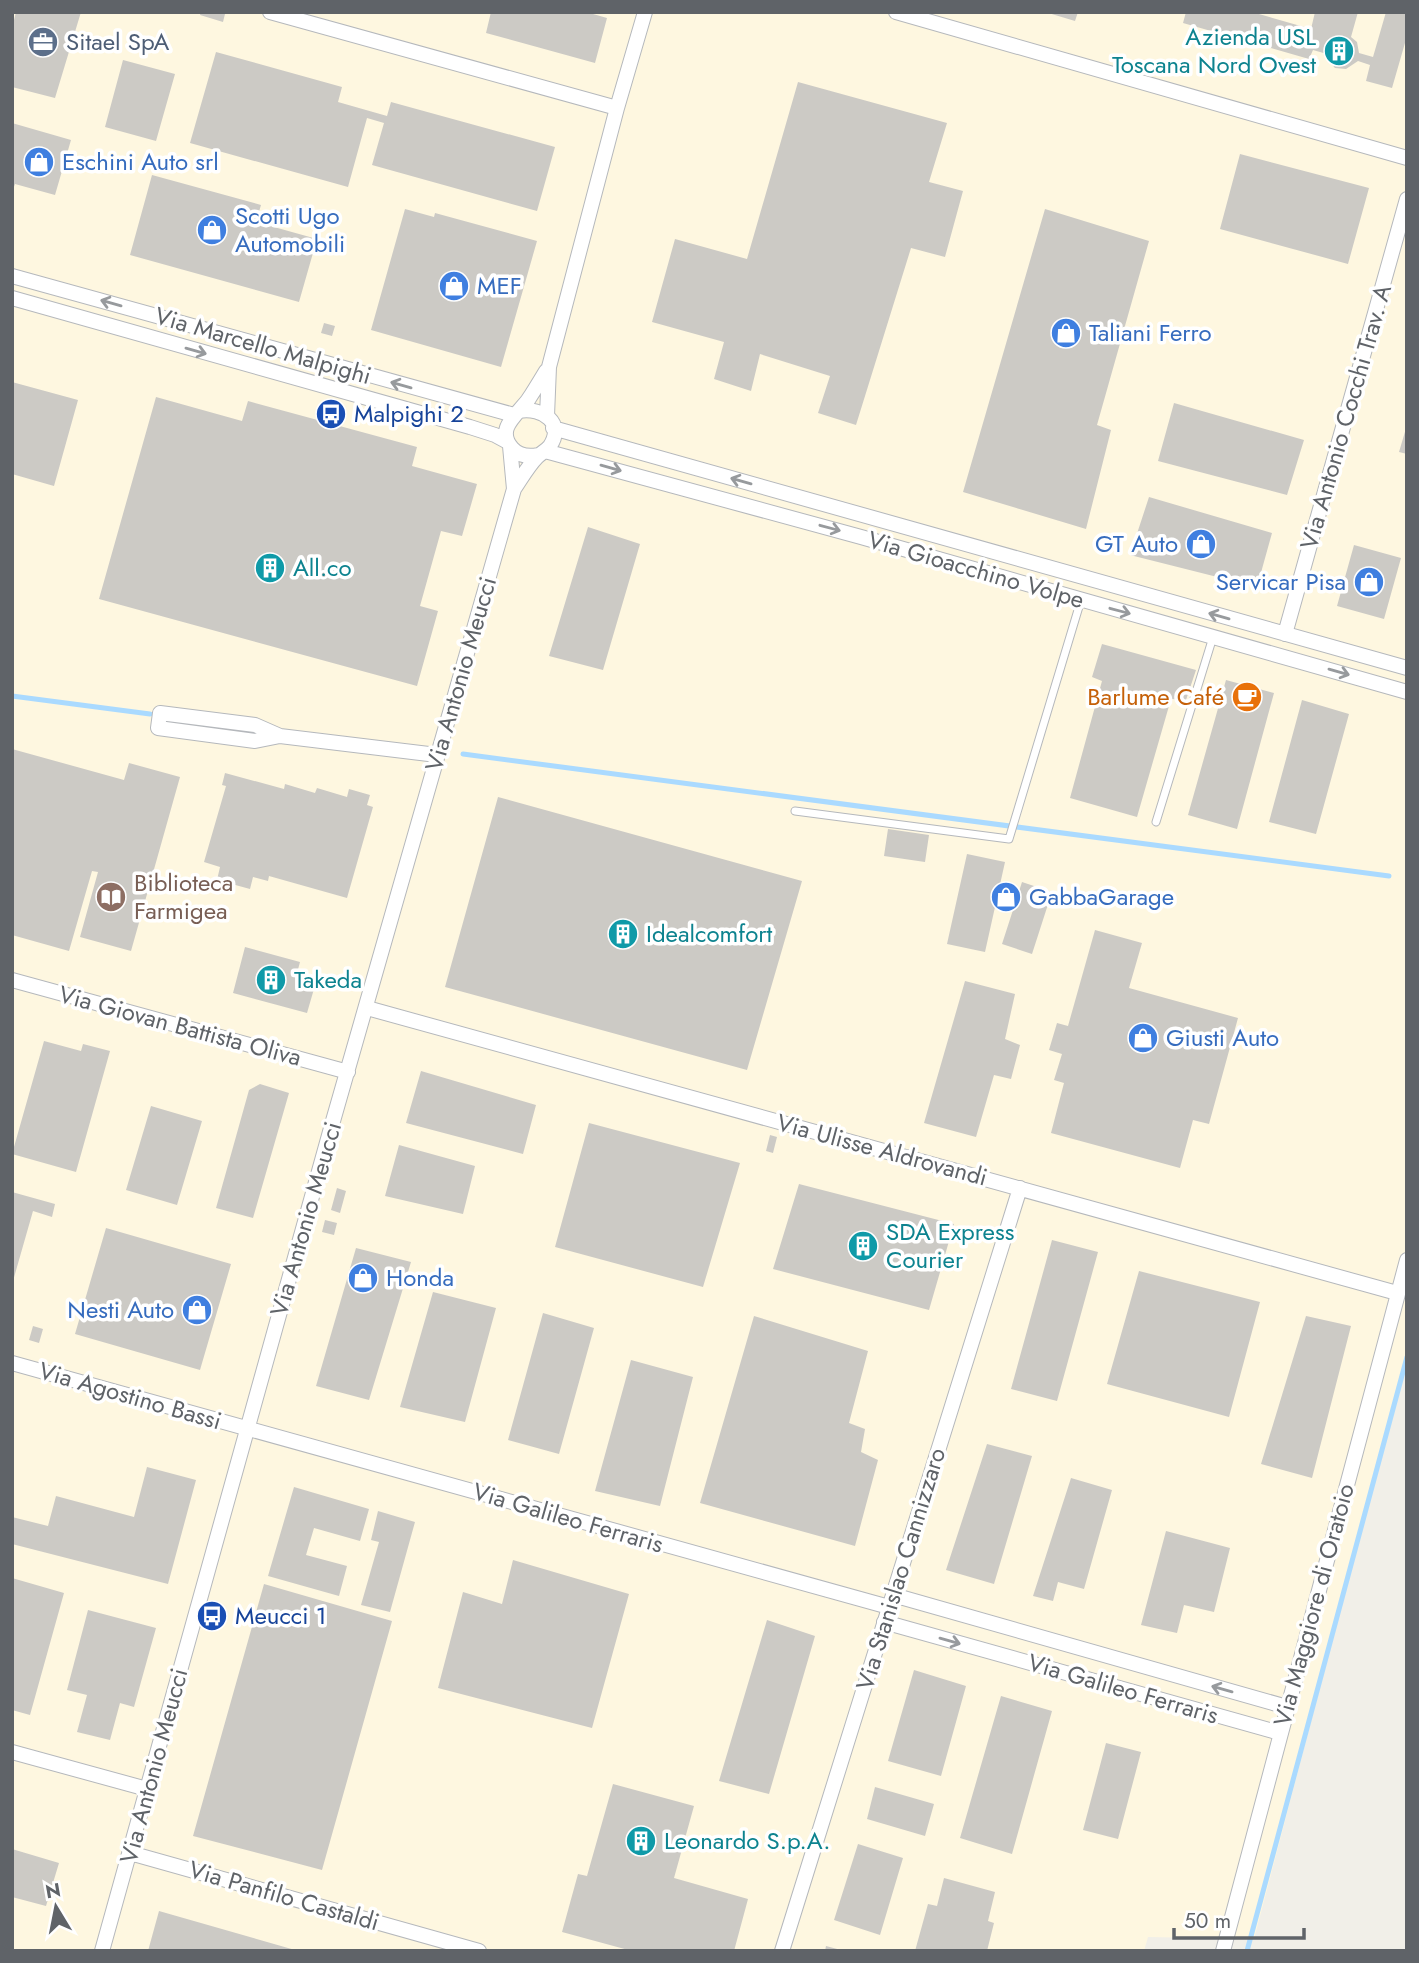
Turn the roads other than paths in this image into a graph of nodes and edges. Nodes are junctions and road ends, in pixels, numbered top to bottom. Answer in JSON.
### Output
{"nodes":[{"id":1,"x":270,"y":12,"type":"edge"},
{"id":2,"x":645,"y":12,"type":"edge"},
{"id":3,"x":896,"y":12,"type":"edge"},
{"id":4,"x":617,"y":108,"type":"junction"},
{"id":5,"x":1407,"y":158,"type":"edge"},
{"id":6,"x":1407,"y":199,"type":"edge"},
{"id":7,"x":12,"y":276,"type":"edge"},
{"id":8,"x":12,"y":298,"type":"edge"},
{"id":9,"x":549,"y":367,"type":"junction"},
{"id":10,"x":517,"y":413,"type":"junction"},
{"id":11,"x":550,"y":422,"type":"junction"},
{"id":12,"x":509,"y":444,"type":"junction"},
{"id":13,"x":542,"y":453,"type":"junction"},
{"id":14,"x":514,"y":489,"type":"junction"},
{"id":15,"x":1081,"y":600,"type":"junction"},
{"id":16,"x":1285,"y":635,"type":"junction"},
{"id":17,"x":1214,"y":636,"type":"junction"},
{"id":18,"x":1407,"y":668,"type":"edge"},
{"id":19,"x":1407,"y":692,"type":"edge"},
{"id":20,"x":280,"y":736,"type":"junction"},
{"id":21,"x":437,"y":755,"type":"junction"},
{"id":22,"x":795,"y":811,"type":"dead end"},
{"id":23,"x":1156,"y":822,"type":"dead end"},
{"id":24,"x":12,"y":980,"type":"edge"},
{"id":25,"x":367,"y":1008,"type":"junction"},
{"id":26,"x":348,"y":1072,"type":"junction"},
{"id":27,"x":1020,"y":1188,"type":"junction"},
{"id":28,"x":1407,"y":1260,"type":"edge"},
{"id":29,"x":1397,"y":1293,"type":"junction"},
{"id":30,"x":12,"y":1363,"type":"edge"},
{"id":31,"x":248,"y":1429,"type":"junction"},
{"id":32,"x":891,"y":1601,"type":"junction"},
{"id":33,"x":884,"y":1622,"type":"junction"},
{"id":34,"x":1287,"y":1707,"type":"junction"},
{"id":35,"x":1280,"y":1733,"type":"junction"},
{"id":36,"x":12,"y":1752,"type":"edge"},
{"id":37,"x":147,"y":1789,"type":"junction"},
{"id":38,"x":130,"y":1853,"type":"junction"},
{"id":39,"x":102,"y":1951,"type":"edge"},
{"id":40,"x":479,"y":1951,"type":"edge"},
{"id":41,"x":782,"y":1951,"type":"edge"},
{"id":42,"x":1223,"y":1951,"type":"edge"}],
"edges":[{"from":1,"to":4,"type":"street"},
{"from":2,"to":4,"type":"street","name":"Via Antonio Meucci"},
{"from":3,"to":5,"type":"street"},
{"from":4,"to":9,"type":"street","name":"Via Antonio Meucci"},
{"from":6,"to":16,"type":"street","name":"Via Antonio Cocchi Trav. A"},
{"from":10,"to":7,"type":"street","name":"Via Marcello Malpighi","one_way":true},
{"from":8,"to":12,"type":"street","name":"Via Marcello Malpighi","one_way":true},
{"from":9,"to":10,"type":"street","name":"Via Antonio Meucci"},
{"from":9,"to":11,"type":"street","name":"Via Antonio Meucci"},
{"from":10,"to":11,"type":"street"},
{"from":10,"to":12,"type":"street","name":"Via Antonio Meucci"},
{"from":11,"to":13,"type":"street","name":"Via Antonio Meucci"},
{"from":16,"to":11,"type":"street","name":"Via Gioacchino Volpe","one_way":true},
{"from":12,"to":13,"type":"street"},
{"from":12,"to":14,"type":"street","name":"Via Antonio Meucci"},
{"from":13,"to":14,"type":"street","name":"Via Antonio Meucci"},
{"from":13,"to":15,"type":"street","name":"Via Gioacchino Volpe","one_way":true},
{"from":14,"to":21,"type":"street","name":"Via Antonio Meucci"},
{"from":15,"to":17,"type":"street","name":"Via Gioacchino Volpe","one_way":true},
{"from":15,"to":22,"type":"lane"},
{"from":16,"to":18,"type":"street","name":"Via Gioacchino Volpe"},
{"from":17,"to":19,"type":"street","name":"Via Gioacchino Volpe","one_way":true},
{"from":17,"to":23,"type":"lane"},
{"from":20,"to":20,"type":"street"},
{"from":20,"to":21,"type":"street"},
{"from":21,"to":25,"type":"street","name":"Via Antonio Meucci"},
{"from":24,"to":26,"type":"street","name":"Via Giovan Battista Oliva"},
{"from":25,"to":26,"type":"street","name":"Via Antonio Meucci"},
{"from":25,"to":27,"type":"street","name":"Via Ulisse Aldrovandi"},
{"from":26,"to":31,"type":"street","name":"Via Antonio Meucci"},
{"from":27,"to":29,"type":"street","name":"Via Ulisse Aldrovandi"},
{"from":27,"to":32,"type":"street","name":"Via Stanislao Cannizzaro"},
{"from":28,"to":29,"type":"street","name":"Via Maggiore di Oratoio"},
{"from":29,"to":34,"type":"street","name":"Via Maggiore di Oratoio"},
{"from":30,"to":31,"type":"street","name":"Via Agostino Bassi"},
{"from":31,"to":32,"type":"street","name":"Via Galileo Ferraris"},
{"from":31,"to":37,"type":"street","name":"Via Antonio Meucci"},
{"from":32,"to":33,"type":"street","name":"Via Stanislao Cannizzaro"},
{"from":34,"to":32,"type":"street","name":"Via Galileo Ferraris","one_way":true},
{"from":33,"to":35,"type":"street","name":"Via Galileo Ferraris","one_way":true},
{"from":33,"to":41,"type":"street","name":"Via Stanislao Cannizzaro"},
{"from":34,"to":35,"type":"street","name":"Via Maggiore di Oratoio"},
{"from":35,"to":42,"type":"street","name":"Via Maggiore di Oratoio"},
{"from":36,"to":37,"type":"street"},
{"from":37,"to":38,"type":"street","name":"Via Antonio Meucci"},
{"from":38,"to":39,"type":"street","name":"Via Antonio Meucci"},
{"from":38,"to":40,"type":"street","name":"Via Panfilo Castaldi"}]}
